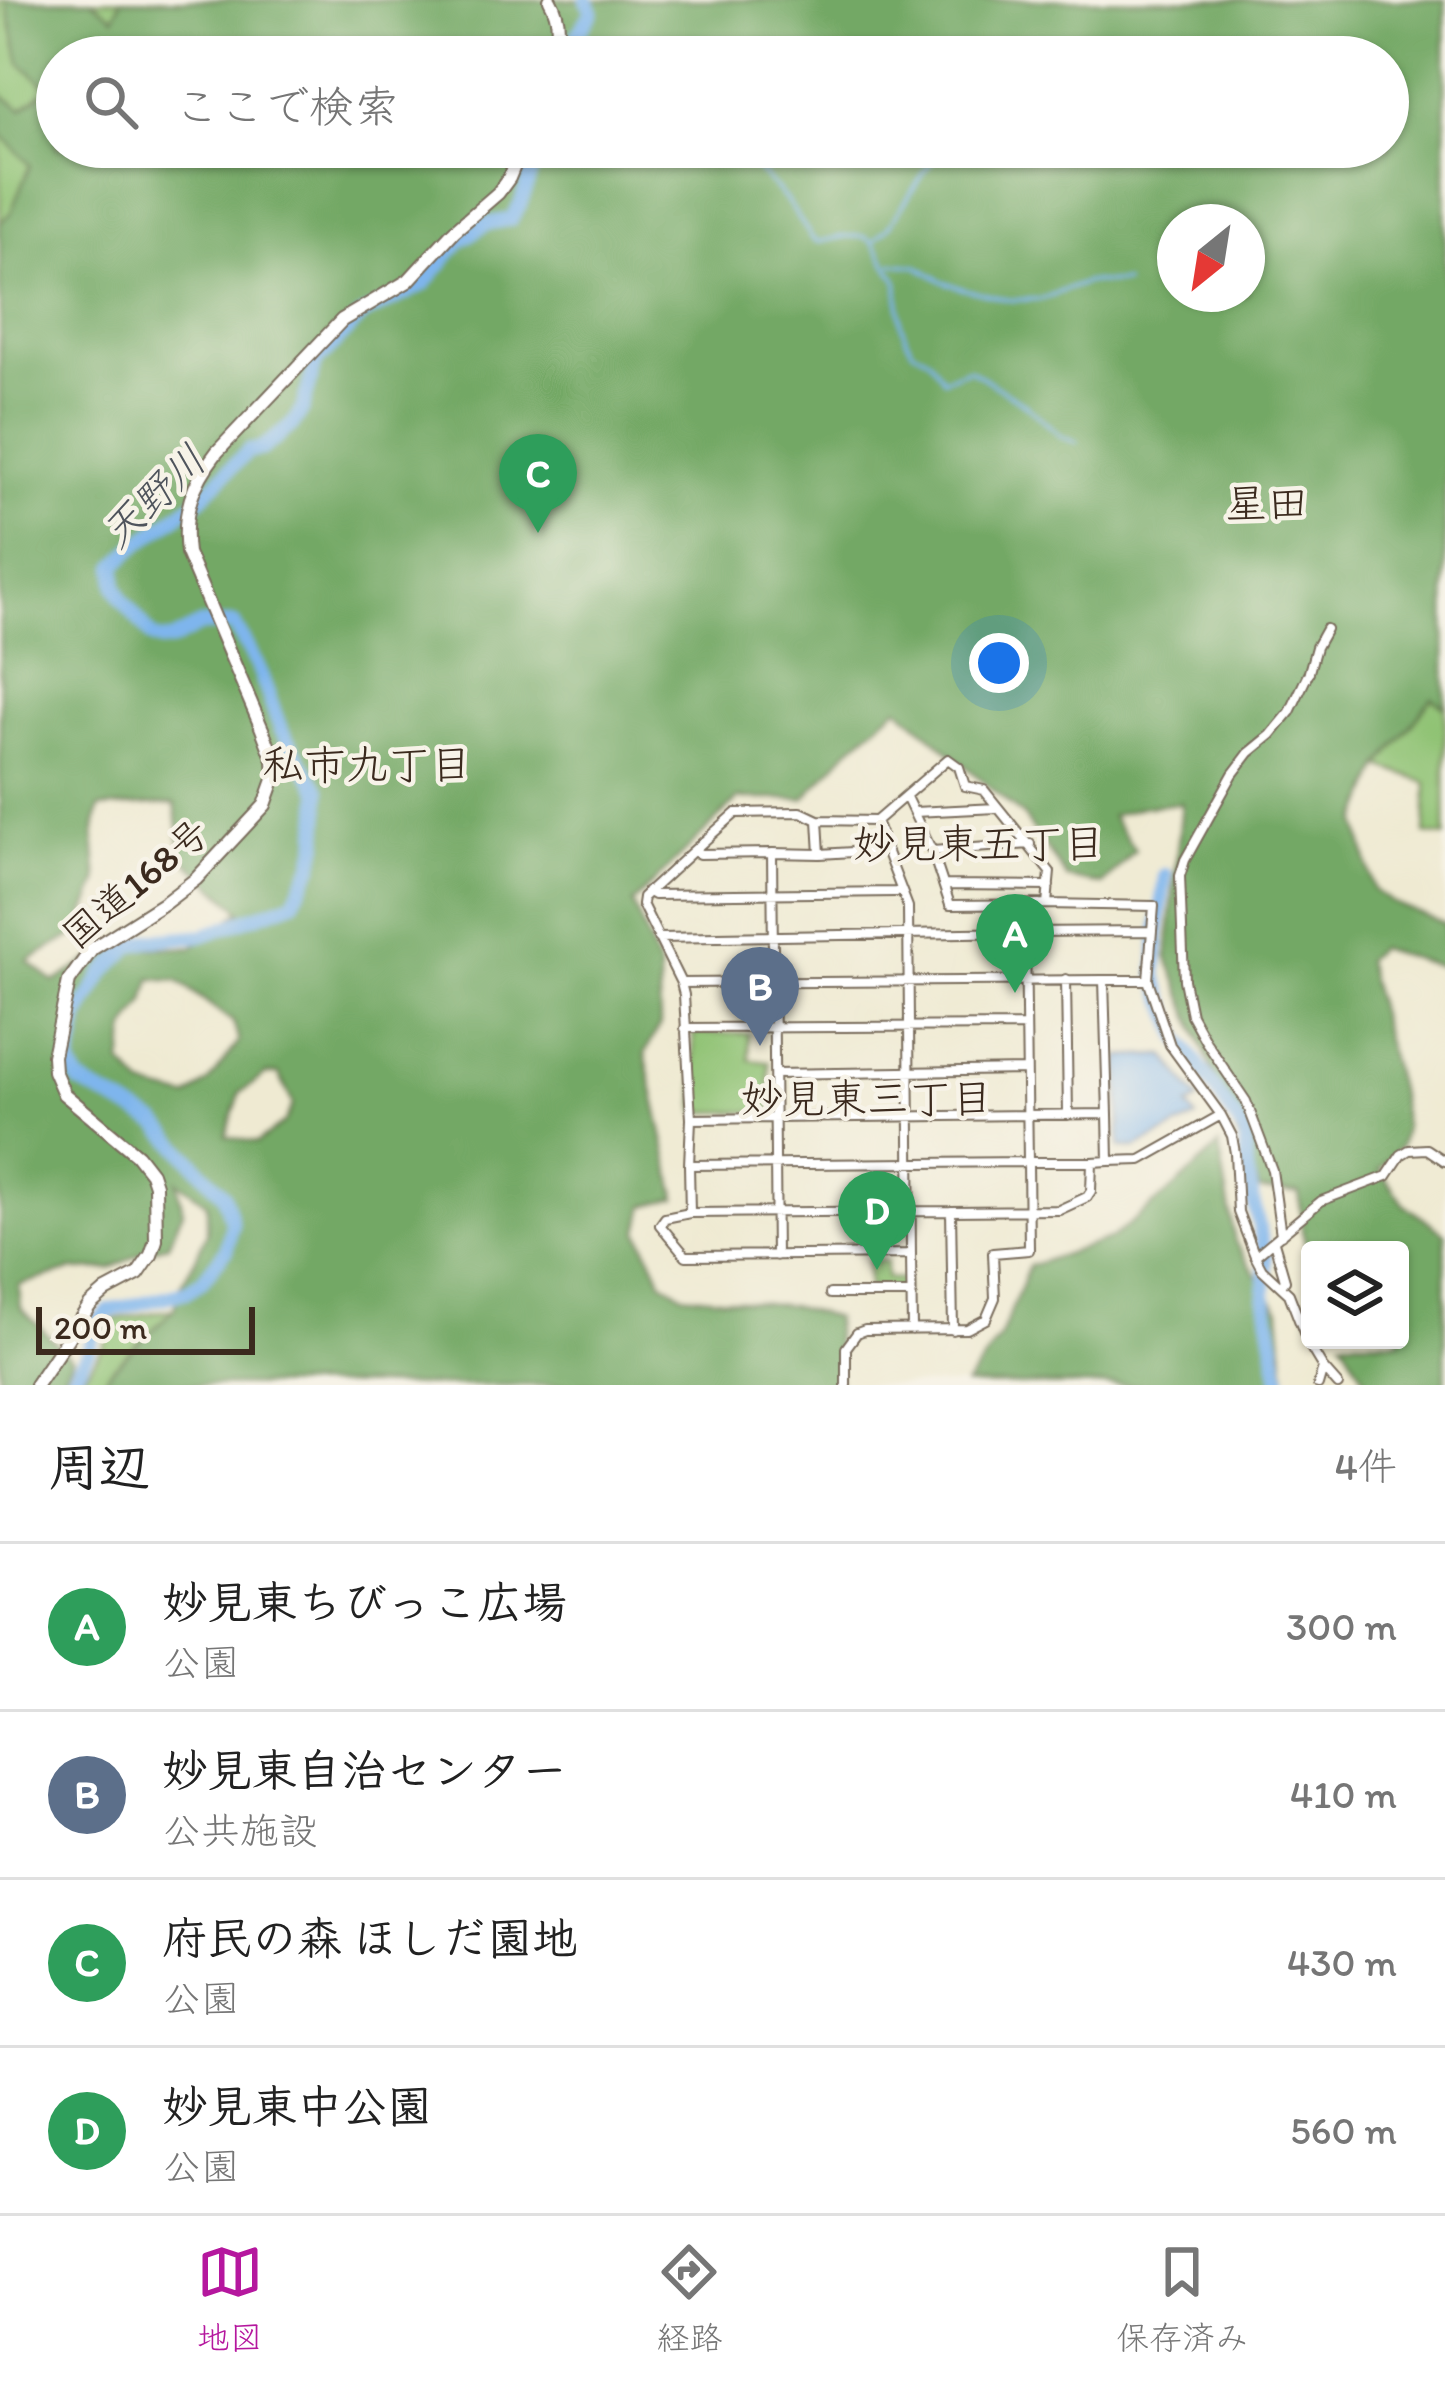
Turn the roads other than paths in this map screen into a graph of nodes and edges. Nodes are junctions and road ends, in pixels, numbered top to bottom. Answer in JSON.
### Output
{"nodes":[{"id":1,"x":550,"y":0,"type":"edge"},
{"id":2,"x":558,"y":36,"type":"edge"},
{"id":3,"x":513,"y":168,"type":"edge"},
{"id":4,"x":1326,"y":629,"type":"dead end"},
{"id":5,"x":906,"y":796,"type":"junction"},
{"id":6,"x":998,"y":808,"type":"junction"},
{"id":7,"x":914,"y":812,"type":"junction"},
{"id":8,"x":818,"y":820,"type":"junction"},
{"id":9,"x":876,"y":820,"type":"junction"},
{"id":10,"x":1030,"y":844,"type":"junction"},
{"id":11,"x":886,"y":850,"type":"junction"},
{"id":12,"x":693,"y":851,"type":"junction"},
{"id":13,"x":932,"y":851,"type":"junction"},
{"id":14,"x":772,"y":853,"type":"junction"},
{"id":15,"x":820,"y":854,"type":"junction"},
{"id":16,"x":945,"y":886,"type":"junction"},
{"id":17,"x":1049,"y":886,"type":"junction"},
{"id":18,"x":902,"y":890,"type":"junction"},
{"id":19,"x":647,"y":891,"type":"junction"},
{"id":20,"x":773,"y":893,"type":"junction"},
{"id":21,"x":1047,"y":904,"type":"junction"},
{"id":22,"x":1152,"y":931,"type":"junction"},
{"id":23,"x":1025,"y":932,"type":"junction"},
{"id":24,"x":910,"y":933,"type":"junction"},
{"id":25,"x":774,"y":934,"type":"junction"},
{"id":26,"x":658,"y":938,"type":"junction"},
{"id":27,"x":1027,"y":979,"type":"junction"},
{"id":28,"x":1066,"y":979,"type":"junction"},
{"id":29,"x":1104,"y":980,"type":"junction"},
{"id":30,"x":1148,"y":980,"type":"junction"},
{"id":31,"x":774,"y":981,"type":"junction"},
{"id":32,"x":910,"y":981,"type":"junction"},
{"id":33,"x":681,"y":983,"type":"junction"},
{"id":34,"x":909,"y":1026,"type":"junction"},
{"id":35,"x":1026,"y":1026,"type":"junction"},
{"id":36,"x":685,"y":1028,"type":"junction"},
{"id":37,"x":774,"y":1028,"type":"junction"},
{"id":38,"x":1025,"y":1070,"type":"junction"},
{"id":39,"x":910,"y":1072,"type":"junction"},
{"id":40,"x":775,"y":1074,"type":"junction"},
{"id":41,"x":1108,"y":1114,"type":"junction"},
{"id":42,"x":1028,"y":1115,"type":"junction"},
{"id":43,"x":1067,"y":1115,"type":"junction"},
{"id":44,"x":1221,"y":1115,"type":"junction"},
{"id":45,"x":774,"y":1116,"type":"junction"},
{"id":46,"x":910,"y":1116,"type":"junction"},
{"id":47,"x":691,"y":1119,"type":"junction"},
{"id":48,"x":1109,"y":1161,"type":"junction"},
{"id":49,"x":1445,"y":1161,"type":"edge"},
{"id":50,"x":910,"y":1162,"type":"junction"},
{"id":51,"x":1028,"y":1162,"type":"junction"},
{"id":52,"x":1092,"y":1162,"type":"junction"},
{"id":53,"x":775,"y":1165,"type":"junction"},
{"id":54,"x":689,"y":1166,"type":"junction"},
{"id":55,"x":1027,"y":1210,"type":"junction"},
{"id":56,"x":911,"y":1211,"type":"junction"},
{"id":57,"x":951,"y":1211,"type":"junction"},
{"id":58,"x":776,"y":1213,"type":"junction"},
{"id":59,"x":690,"y":1214,"type":"junction"},
{"id":60,"x":1268,"y":1247,"type":"junction"},
{"id":61,"x":911,"y":1254,"type":"junction"},
{"id":62,"x":776,"y":1256,"type":"junction"},
{"id":63,"x":1281,"y":1285,"type":"junction"},
{"id":64,"x":830,"y":1294,"type":"dead end"},
{"id":65,"x":910,"y":1294,"type":"junction"},
{"id":66,"x":912,"y":1330,"type":"junction"},
{"id":67,"x":953,"y":1330,"type":"junction"},
{"id":68,"x":1323,"y":1368,"type":"junction"},
{"id":69,"x":36,"y":1385,"type":"edge"},
{"id":70,"x":846,"y":1385,"type":"edge"},
{"id":71,"x":1318,"y":1385,"type":"edge"},
{"id":72,"x":1338,"y":1385,"type":"edge"}],
"edges":[{"from":1,"to":2,"type":"highway"},
{"from":3,"to":69,"type":"highway","name":"国道168号"},
{"from":4,"to":60,"type":"street"},
{"from":5,"to":6,"type":"street"},
{"from":5,"to":7,"type":"street"},
{"from":5,"to":9,"type":"street"},
{"from":6,"to":7,"type":"street"},
{"from":6,"to":10,"type":"street"},
{"from":7,"to":13,"type":"street"},
{"from":8,"to":9,"type":"street"},
{"from":8,"to":12,"type":"street"},
{"from":8,"to":15,"type":"street"},
{"from":9,"to":11,"type":"street"},
{"from":10,"to":13,"type":"street"},
{"from":10,"to":17,"type":"street"},
{"from":11,"to":15,"type":"street"},
{"from":11,"to":18,"type":"street"},
{"from":12,"to":14,"type":"street"},
{"from":12,"to":19,"type":"street"},
{"from":13,"to":16,"type":"street"},
{"from":14,"to":15,"type":"street"},
{"from":14,"to":20,"type":"street"},
{"from":16,"to":17,"type":"street"},
{"from":16,"to":21,"type":"street"},
{"from":17,"to":21,"type":"street"},
{"from":18,"to":20,"type":"street"},
{"from":18,"to":24,"type":"street"},
{"from":19,"to":20,"type":"street"},
{"from":19,"to":26,"type":"street"},
{"from":20,"to":25,"type":"street"},
{"from":21,"to":22,"type":"street"},
{"from":22,"to":23,"type":"street"},
{"from":22,"to":30,"type":"street"},
{"from":23,"to":24,"type":"street"},
{"from":23,"to":27,"type":"street"},
{"from":24,"to":25,"type":"street"},
{"from":24,"to":32,"type":"street"},
{"from":25,"to":26,"type":"street"},
{"from":25,"to":31,"type":"street"},
{"from":26,"to":33,"type":"street"},
{"from":27,"to":28,"type":"street"},
{"from":27,"to":32,"type":"street"},
{"from":27,"to":35,"type":"street"},
{"from":28,"to":29,"type":"street"},
{"from":28,"to":43,"type":"street"},
{"from":29,"to":30,"type":"street"},
{"from":29,"to":41,"type":"street"},
{"from":30,"to":44,"type":"street"},
{"from":31,"to":32,"type":"street"},
{"from":31,"to":33,"type":"street"},
{"from":31,"to":37,"type":"street"},
{"from":32,"to":34,"type":"street"},
{"from":33,"to":36,"type":"street"},
{"from":34,"to":35,"type":"street"},
{"from":34,"to":37,"type":"street"},
{"from":34,"to":39,"type":"street"},
{"from":35,"to":38,"type":"street"},
{"from":36,"to":37,"type":"street"},
{"from":36,"to":47,"type":"street"},
{"from":37,"to":40,"type":"street"},
{"from":38,"to":39,"type":"street"},
{"from":38,"to":42,"type":"street"},
{"from":39,"to":40,"type":"street"},
{"from":39,"to":46,"type":"street"},
{"from":40,"to":45,"type":"street"},
{"from":41,"to":43,"type":"street"},
{"from":41,"to":48,"type":"street"},
{"from":42,"to":43,"type":"street"},
{"from":42,"to":46,"type":"street"},
{"from":42,"to":51,"type":"street"},
{"from":44,"to":48,"type":"street"},
{"from":44,"to":60,"type":"street"},
{"from":45,"to":46,"type":"street"},
{"from":45,"to":47,"type":"street"},
{"from":45,"to":53,"type":"street"},
{"from":46,"to":50,"type":"street"},
{"from":47,"to":54,"type":"street"},
{"from":48,"to":52,"type":"street"},
{"from":49,"to":60,"type":"street"},
{"from":50,"to":51,"type":"street"},
{"from":50,"to":53,"type":"street"},
{"from":50,"to":56,"type":"street"},
{"from":51,"to":52,"type":"street"},
{"from":51,"to":55,"type":"street"},
{"from":52,"to":55,"type":"street"},
{"from":53,"to":54,"type":"street"},
{"from":53,"to":58,"type":"street"},
{"from":54,"to":59,"type":"street"},
{"from":55,"to":57,"type":"street"},
{"from":55,"to":67,"type":"street"},
{"from":56,"to":57,"type":"street"},
{"from":56,"to":58,"type":"street"},
{"from":56,"to":61,"type":"street"},
{"from":57,"to":67,"type":"street"},
{"from":58,"to":59,"type":"street"},
{"from":58,"to":62,"type":"street"},
{"from":59,"to":62,"type":"street"},
{"from":60,"to":63,"type":"street"},
{"from":60,"to":63,"type":"street"},
{"from":61,"to":62,"type":"street"},
{"from":61,"to":65,"type":"street"},
{"from":63,"to":68,"type":"street"},
{"from":64,"to":65,"type":"street"},
{"from":65,"to":66,"type":"street"},
{"from":66,"to":67,"type":"street"},
{"from":66,"to":70,"type":"street"},
{"from":68,"to":71,"type":"street"},
{"from":68,"to":72,"type":"street"}]}
